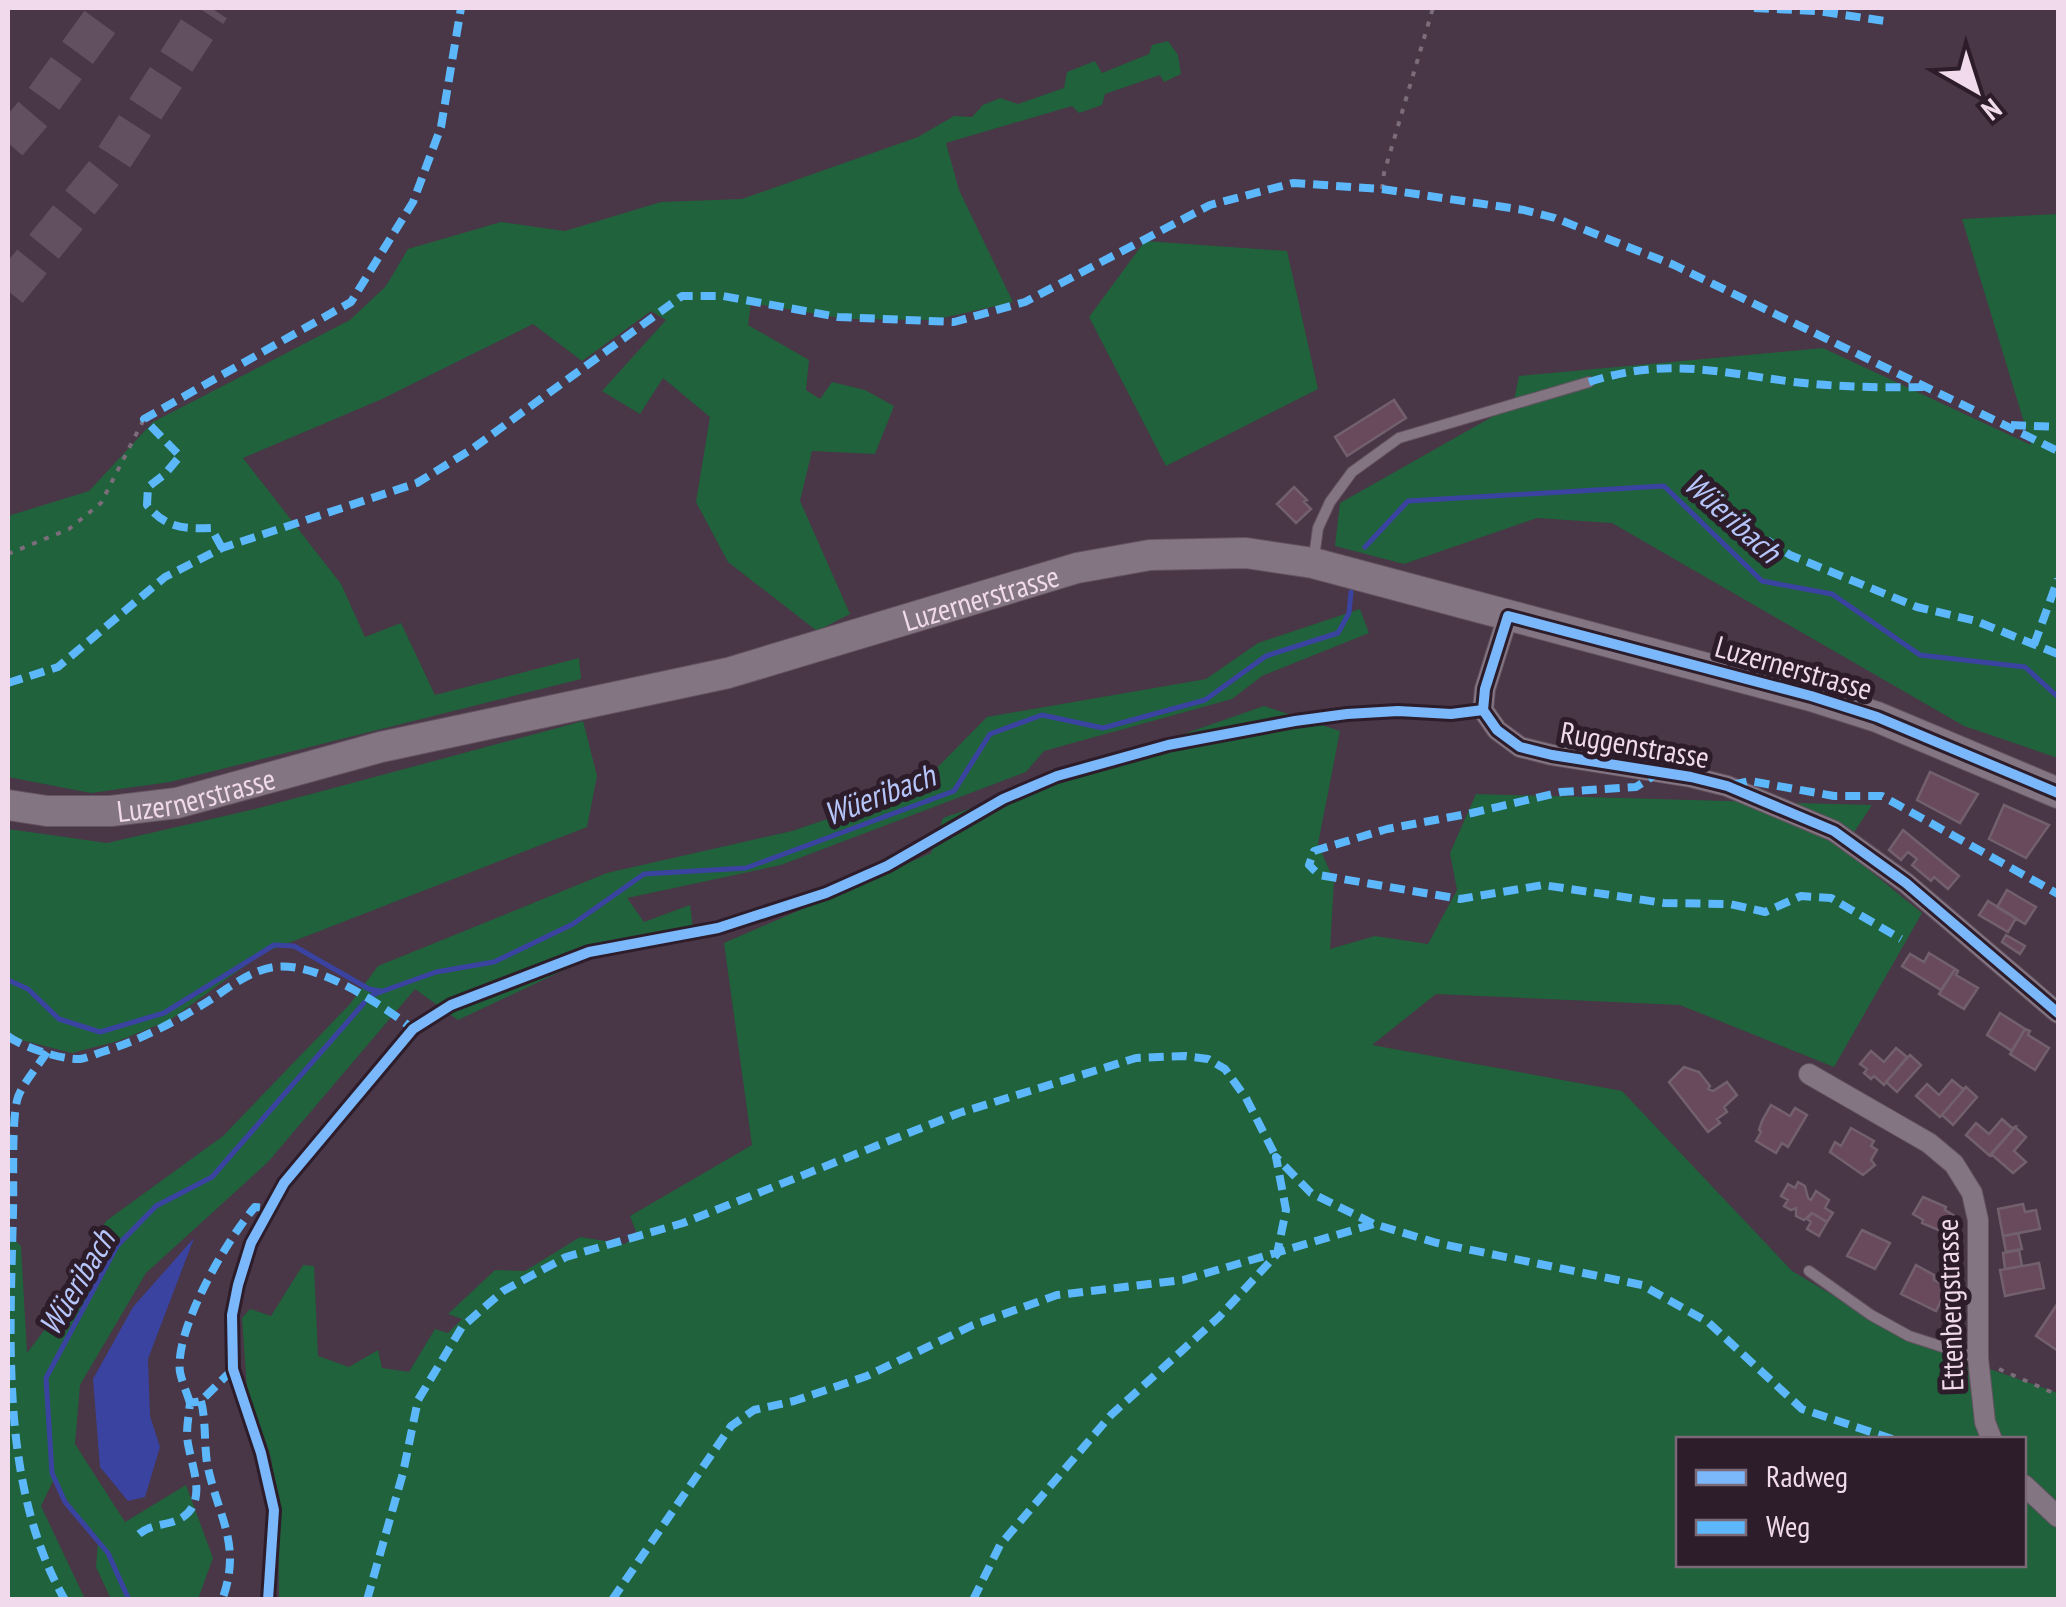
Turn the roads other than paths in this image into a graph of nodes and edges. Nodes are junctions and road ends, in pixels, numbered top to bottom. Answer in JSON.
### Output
{"nodes":[{"id":1,"x":1589,"y":382,"type":"dead end"},
{"id":2,"x":1313,"y":563,"type":"junction"},
{"id":3,"x":1508,"y":616,"type":"junction"},
{"id":4,"x":2054,"y":796,"type":"edge"},
{"id":5,"x":8,"y":805,"type":"edge"},
{"id":6,"x":2058,"y":1013,"type":"edge"},
{"id":7,"x":1809,"y":1074,"type":"dead end"},
{"id":8,"x":1810,"y":1272,"type":"dead end"},
{"id":9,"x":1978,"y":1358,"type":"junction"},
{"id":10,"x":1991,"y":1437,"type":"edge"},
{"id":11,"x":2026,"y":1487,"type":"edge"},
{"id":12,"x":2058,"y":1517,"type":"edge"}],
"edges":[{"from":1,"to":2,"type":"lane"},
{"from":2,"to":3,"type":"main road","name":"Luzernerstrasse"},
{"from":2,"to":5,"type":"main road","name":"Luzernerstrasse"},
{"from":3,"to":4,"type":"main road","name":"Luzernerstrasse"},
{"from":3,"to":6,"type":"street","name":"Ruggenstrasse"},
{"from":7,"to":9,"type":"street","name":"Ettenbergstrasse"},
{"from":8,"to":9,"type":"lane"},
{"from":9,"to":10,"type":"street","name":"Ettenbergstrasse"},
{"from":11,"to":12,"type":"street"}]}
